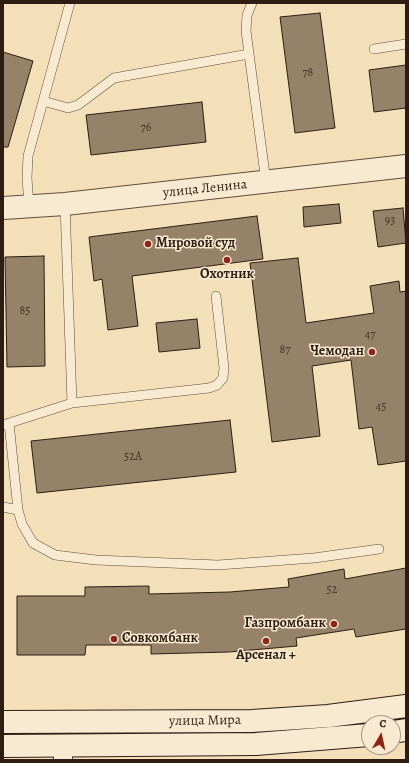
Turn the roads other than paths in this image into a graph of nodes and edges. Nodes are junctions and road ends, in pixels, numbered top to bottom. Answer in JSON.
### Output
{"nodes":[{"id":1,"x":70,"y":3,"type":"edge"},
{"id":2,"x":252,"y":3,"type":"edge"},
{"id":3,"x":406,"y":44,"type":"edge"},
{"id":4,"x":374,"y":49,"type":"dead end"},
{"id":5,"x":249,"y":54,"type":"junction"},
{"id":6,"x":43,"y":101,"type":"junction"},
{"id":7,"x":406,"y":166,"type":"edge"},
{"id":8,"x":266,"y":183,"type":"junction"},
{"id":9,"x":65,"y":204,"type":"junction"},
{"id":10,"x":29,"y":206,"type":"junction"},
{"id":11,"x":3,"y":208,"type":"edge"},
{"id":12,"x":216,"y":296,"type":"dead end"},
{"id":13,"x":72,"y":403,"type":"junction"},
{"id":14,"x":6,"y":424,"type":"edge"},
{"id":15,"x":3,"y":506,"type":"edge"},
{"id":16,"x":18,"y":510,"type":"junction"},
{"id":17,"x":379,"y":549,"type":"dead end"},
{"id":18,"x":406,"y":706,"type":"edge"},
{"id":19,"x":3,"y":722,"type":"edge"},
{"id":20,"x":62,"y":722,"type":"junction"},
{"id":21,"x":361,"y":735,"type":"edge"},
{"id":22,"x":3,"y":746,"type":"edge"},
{"id":23,"x":63,"y":753,"type":"edge"}],
"edges":[{"from":1,"to":6,"type":"lane"},
{"from":2,"to":5,"type":"lane"},
{"from":3,"to":4,"type":"lane"},
{"from":5,"to":6,"type":"lane"},
{"from":5,"to":8,"type":"lane"},
{"from":6,"to":10,"type":"lane"},
{"from":7,"to":8,"type":"main road","name":"улица Ленина"},
{"from":8,"to":9,"type":"main road","name":"улица Ленина"},
{"from":9,"to":10,"type":"main road","name":"улица Ленина"},
{"from":9,"to":13,"type":"lane"},
{"from":10,"to":11,"type":"main road","name":"улица Ленина"},
{"from":12,"to":13,"type":"lane"},
{"from":13,"to":14,"type":"lane"},
{"from":14,"to":16,"type":"lane"},
{"from":15,"to":16,"type":"lane"},
{"from":16,"to":17,"type":"lane"},
{"from":18,"to":20,"type":"main road","name":"улица Мира"},
{"from":19,"to":20,"type":"main road","name":"улица Мира"},
{"from":20,"to":23,"type":"main road"},
{"from":21,"to":23,"type":"main road","name":"улица Мира"},
{"from":22,"to":23,"type":"main road","name":"улица Мира"}]}
